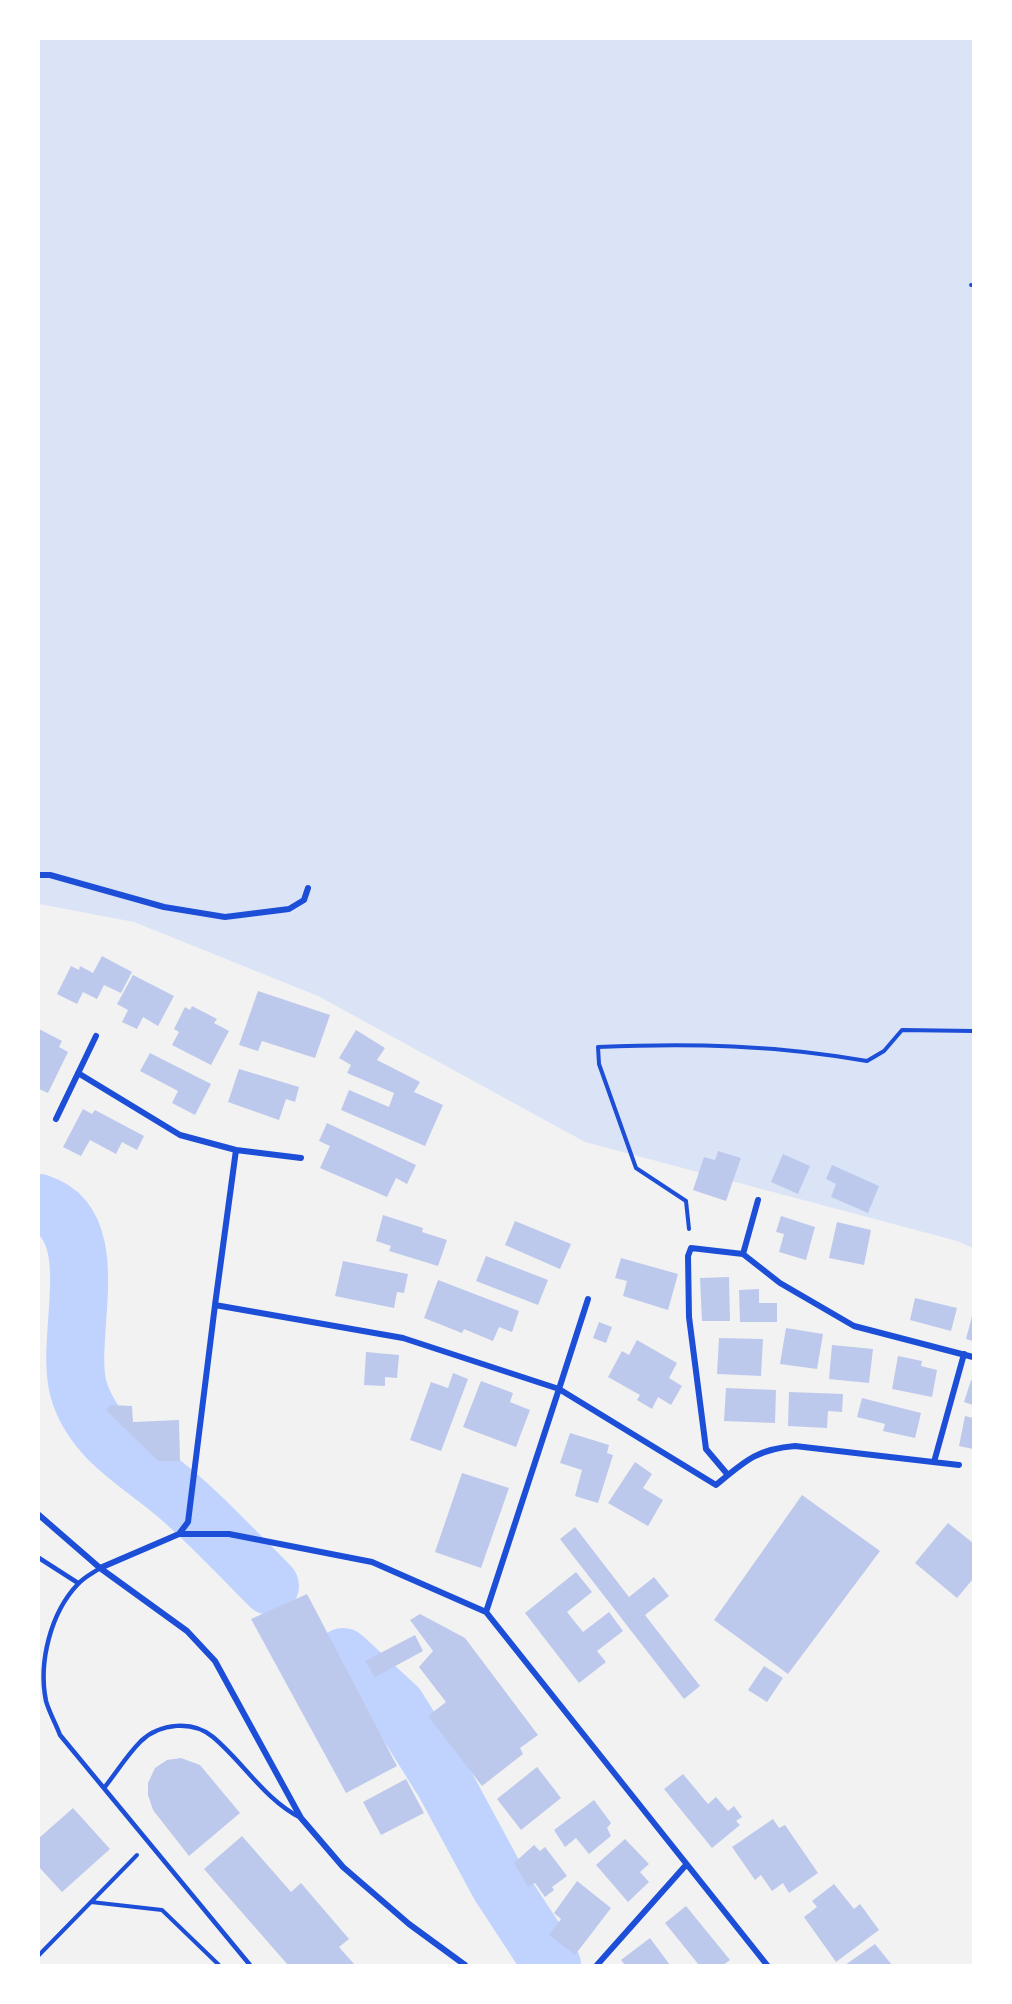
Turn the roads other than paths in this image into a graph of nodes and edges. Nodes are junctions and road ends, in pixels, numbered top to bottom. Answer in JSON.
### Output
{"nodes":[{"id":1,"x":39,"y":875,"type":"edge"},
{"id":2,"x":308,"y":888,"type":"dead end"},
{"id":3,"x":96,"y":1036,"type":"dead end"},
{"id":4,"x":78,"y":1072,"type":"junction"},
{"id":5,"x":56,"y":1119,"type":"dead end"},
{"id":6,"x":236,"y":1150,"type":"junction"},
{"id":7,"x":301,"y":1158,"type":"dead end"},
{"id":8,"x":758,"y":1200,"type":"dead end"},
{"id":9,"x":743,"y":1254,"type":"junction"},
{"id":10,"x":588,"y":1299,"type":"dead end"},
{"id":11,"x":215,"y":1305,"type":"junction"},
{"id":12,"x":964,"y":1354,"type":"junction"},
{"id":13,"x":973,"y":1357,"type":"edge"},
{"id":14,"x":559,"y":1389,"type":"junction"},
{"id":15,"x":934,"y":1462,"type":"junction"},
{"id":16,"x":959,"y":1465,"type":"dead end"},
{"id":17,"x":729,"y":1475,"type":"junction"},
{"id":18,"x":39,"y":1515,"type":"edge"},
{"id":19,"x":179,"y":1534,"type":"junction"},
{"id":20,"x":39,"y":1558,"type":"edge"},
{"id":21,"x":100,"y":1568,"type":"junction"},
{"id":22,"x":78,"y":1583,"type":"junction"},
{"id":23,"x":486,"y":1612,"type":"junction"},
{"id":24,"x":104,"y":1788,"type":"junction"},
{"id":25,"x":301,"y":1818,"type":"junction"},
{"id":26,"x":686,"y":1865,"type":"junction"},
{"id":27,"x":250,"y":1965,"type":"edge"},
{"id":28,"x":465,"y":1965,"type":"edge"},
{"id":29,"x":597,"y":1965,"type":"edge"},
{"id":30,"x":767,"y":1965,"type":"edge"}],
"edges":[{"from":1,"to":2,"type":"street"},
{"from":3,"to":4,"type":"street"},
{"from":4,"to":5,"type":"street"},
{"from":4,"to":6,"type":"street"},
{"from":6,"to":7,"type":"street"},
{"from":6,"to":11,"type":"street"},
{"from":8,"to":9,"type":"street"},
{"from":9,"to":12,"type":"street"},
{"from":9,"to":17,"type":"street"},
{"from":10,"to":14,"type":"street"},
{"from":11,"to":14,"type":"street"},
{"from":11,"to":19,"type":"street"},
{"from":12,"to":13,"type":"street"},
{"from":12,"to":15,"type":"street"},
{"from":14,"to":17,"type":"street"},
{"from":14,"to":23,"type":"street"},
{"from":15,"to":16,"type":"street"},
{"from":15,"to":17,"type":"street"},
{"from":18,"to":21,"type":"street"},
{"from":19,"to":21,"type":"street"},
{"from":19,"to":23,"type":"street"},
{"from":20,"to":22,"type":"lane"},
{"from":21,"to":22,"type":"lane"},
{"from":21,"to":25,"type":"street"},
{"from":22,"to":24,"type":"lane"},
{"from":23,"to":26,"type":"street"},
{"from":24,"to":25,"type":"lane"},
{"from":24,"to":27,"type":"lane"},
{"from":25,"to":28,"type":"street"},
{"from":26,"to":29,"type":"street"},
{"from":26,"to":30,"type":"street"}]}
